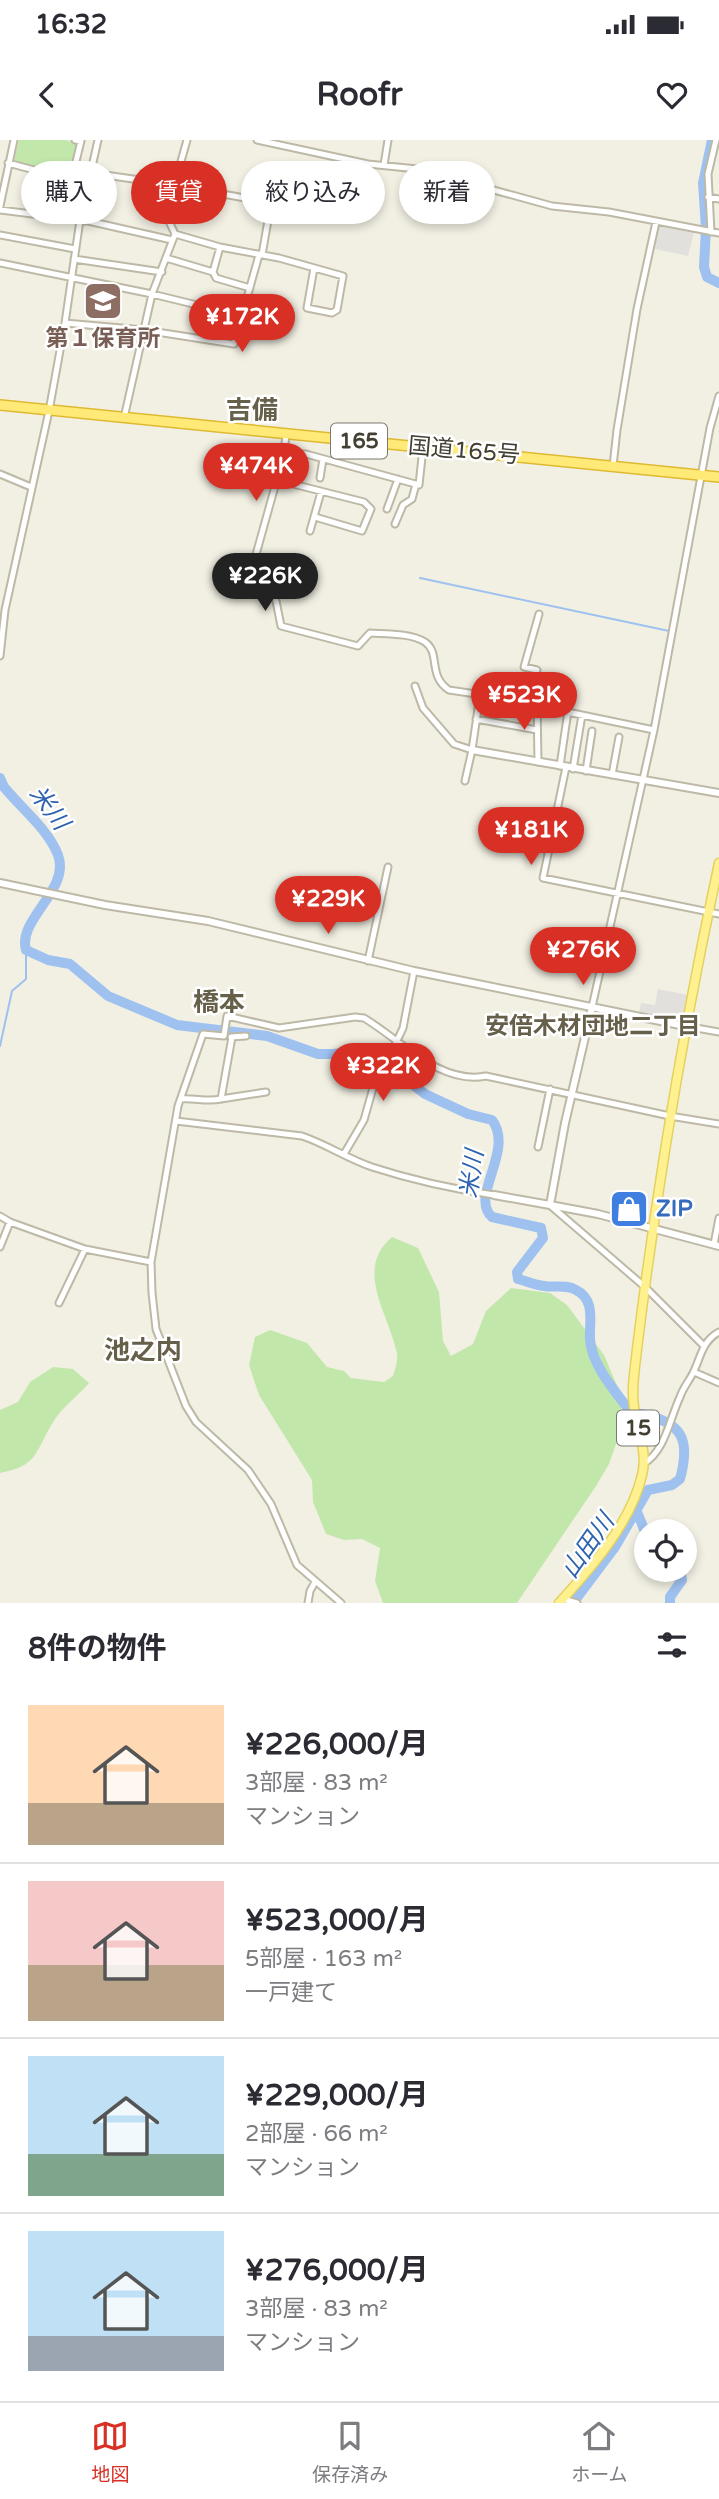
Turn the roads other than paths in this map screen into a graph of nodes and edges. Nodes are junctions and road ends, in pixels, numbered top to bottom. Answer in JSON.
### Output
{"nodes":[{"id":1,"x":14,"y":140,"type":"edge"},
{"id":2,"x":75,"y":140,"type":"edge"},
{"id":3,"x":98,"y":140,"type":"edge"},
{"id":4,"x":187,"y":140,"type":"edge"},
{"id":5,"x":257,"y":140,"type":"edge"},
{"id":6,"x":388,"y":140,"type":"edge"},
{"id":7,"x":716,"y":140,"type":"edge"},
{"id":8,"x":77,"y":161,"type":"edge"},
{"id":9,"x":94,"y":161,"type":"edge"},
{"id":10,"x":181,"y":161,"type":"edge"},
{"id":11,"x":354,"y":161,"type":"edge"},
{"id":12,"x":385,"y":161,"type":"edge"},
{"id":13,"x":8,"y":163,"type":"junction"},
{"id":14,"x":385,"y":165,"type":"edge"},
{"id":15,"x":21,"y":167,"type":"edge"},
{"id":16,"x":227,"y":194,"type":"edge"},
{"id":17,"x":708,"y":197,"type":"junction"},
{"id":18,"x":719,"y":199,"type":"edge"},
{"id":19,"x":0,"y":208,"type":"edge"},
{"id":20,"x":21,"y":211,"type":"edge"},
{"id":21,"x":656,"y":222,"type":"junction"},
{"id":22,"x":79,"y":224,"type":"edge"},
{"id":23,"x":102,"y":224,"type":"edge"},
{"id":24,"x":169,"y":224,"type":"edge"},
{"id":25,"x":707,"y":231,"type":"junction"},
{"id":26,"x":719,"y":233,"type":"edge"},
{"id":27,"x":0,"y":235,"type":"edge"},
{"id":28,"x":173,"y":237,"type":"junction"},
{"id":29,"x":220,"y":247,"type":"junction"},
{"id":30,"x":75,"y":249,"type":"junction"},
{"id":31,"x":260,"y":255,"type":"junction"},
{"id":32,"x":166,"y":258,"type":"junction"},
{"id":33,"x":74,"y":259,"type":"junction"},
{"id":34,"x":0,"y":263,"type":"edge"},
{"id":35,"x":314,"y":268,"type":"junction"},
{"id":36,"x":162,"y":272,"type":"junction"},
{"id":37,"x":214,"y":272,"type":"junction"},
{"id":38,"x":71,"y":279,"type":"junction"},
{"id":39,"x":250,"y":288,"type":"junction"},
{"id":40,"x":152,"y":294,"type":"junction"},
{"id":41,"x":242,"y":316,"type":"junction"},
{"id":42,"x":65,"y":323,"type":"junction"},
{"id":43,"x":144,"y":330,"type":"junction"},
{"id":44,"x":719,"y":396,"type":"edge"},
{"id":45,"x":0,"y":405,"type":"edge"},
{"id":46,"x":49,"y":411,"type":"junction"},
{"id":47,"x":124,"y":418,"type":"junction"},
{"id":48,"x":286,"y":434,"type":"junction"},
{"id":49,"x":423,"y":447,"type":"junction"},
{"id":50,"x":284,"y":454,"type":"junction"},
{"id":51,"x":323,"y":459,"type":"junction"},
{"id":52,"x":613,"y":466,"type":"junction"},
{"id":53,"x":0,"y":474,"type":"edge"},
{"id":54,"x":702,"y":475,"type":"junction"},
{"id":55,"x":719,"y":477,"type":"edge"},
{"id":56,"x":320,"y":478,"type":"dead end"},
{"id":57,"x":398,"y":479,"type":"junction"},
{"id":58,"x":277,"y":480,"type":"junction"},
{"id":59,"x":416,"y":484,"type":"junction"},
{"id":60,"x":31,"y":487,"type":"junction"},
{"id":61,"x":321,"y":492,"type":"junction"},
{"id":62,"x":387,"y":509,"type":"dead end"},
{"id":63,"x":315,"y":517,"type":"junction"},
{"id":64,"x":395,"y":524,"type":"dead end"},
{"id":65,"x":310,"y":531,"type":"dead end"},
{"id":66,"x":2,"y":585,"type":"dead end"},
{"id":67,"x":9,"y":587,"type":"junction"},
{"id":68,"x":539,"y":614,"type":"dead end"},
{"id":69,"x":0,"y":656,"type":"edge"},
{"id":70,"x":415,"y":686,"type":"dead end"},
{"id":71,"x":480,"y":695,"type":"junction"},
{"id":72,"x":520,"y":701,"type":"junction"},
{"id":73,"x":537,"y":703,"type":"junction"},
{"id":74,"x":568,"y":711,"type":"junction"},
{"id":75,"x":582,"y":715,"type":"junction"},
{"id":76,"x":476,"y":719,"type":"junction"},
{"id":77,"x":537,"y":730,"type":"junction"},
{"id":78,"x":654,"y":730,"type":"junction"},
{"id":79,"x":592,"y":731,"type":"dead end"},
{"id":80,"x":619,"y":737,"type":"dead end"},
{"id":81,"x":472,"y":750,"type":"junction"},
{"id":82,"x":537,"y":762,"type":"junction"},
{"id":83,"x":567,"y":767,"type":"junction"},
{"id":84,"x":586,"y":771,"type":"junction"},
{"id":85,"x":612,"y":775,"type":"junction"},
{"id":86,"x":643,"y":780,"type":"junction"},
{"id":87,"x":465,"y":781,"type":"dead end"},
{"id":88,"x":719,"y":793,"type":"edge"},
{"id":89,"x":719,"y":863,"type":"edge"},
{"id":90,"x":388,"y":867,"type":"dead end"},
{"id":91,"x":0,"y":883,"type":"edge"},
{"id":92,"x":616,"y":892,"type":"junction"},
{"id":93,"x":708,"y":912,"type":"junction"},
{"id":94,"x":719,"y":914,"type":"edge"},
{"id":95,"x":368,"y":961,"type":"junction"},
{"id":96,"x":414,"y":971,"type":"junction"},
{"id":97,"x":592,"y":1007,"type":"junction"},
{"id":98,"x":685,"y":1026,"type":"junction"},
{"id":99,"x":719,"y":1032,"type":"edge"},
{"id":100,"x":224,"y":1036,"type":"junction"},
{"id":101,"x":246,"y":1036,"type":"dead end"},
{"id":102,"x":232,"y":1037,"type":"junction"},
{"id":103,"x":398,"y":1040,"type":"junction"},
{"id":104,"x":550,"y":1090,"type":"junction"},
{"id":105,"x":266,"y":1092,"type":"dead end"},
{"id":106,"x":572,"y":1094,"type":"junction"},
{"id":107,"x":181,"y":1099,"type":"junction"},
{"id":108,"x":221,"y":1099,"type":"junction"},
{"id":109,"x":670,"y":1116,"type":"junction"},
{"id":110,"x":176,"y":1121,"type":"junction"},
{"id":111,"x":719,"y":1125,"type":"edge"},
{"id":112,"x":538,"y":1147,"type":"dead end"},
{"id":113,"x":344,"y":1154,"type":"junction"},
{"id":114,"x":494,"y":1195,"type":"joint"},
{"id":115,"x":550,"y":1205,"type":"junction"},
{"id":116,"x":0,"y":1216,"type":"edge"},
{"id":117,"x":719,"y":1218,"type":"edge"},
{"id":118,"x":10,"y":1222,"type":"junction"},
{"id":119,"x":652,"y":1227,"type":"junction"},
{"id":120,"x":717,"y":1245,"type":"edge"},
{"id":121,"x":0,"y":1247,"type":"edge"},
{"id":122,"x":85,"y":1250,"type":"junction"},
{"id":123,"x":151,"y":1262,"type":"junction"},
{"id":124,"x":645,"y":1287,"type":"junction"},
{"id":125,"x":59,"y":1303,"type":"dead end"},
{"id":126,"x":719,"y":1332,"type":"edge"},
{"id":127,"x":704,"y":1346,"type":"junction"},
{"id":128,"x":694,"y":1372,"type":"junction"},
{"id":129,"x":719,"y":1383,"type":"edge"},
{"id":130,"x":643,"y":1464,"type":"junction"},
{"id":131,"x":315,"y":1582,"type":"junction"},
{"id":132,"x":561,"y":1601,"type":"edge"},
{"id":133,"x":308,"y":1603,"type":"edge"},
{"id":134,"x":341,"y":1603,"type":"edge"},
{"id":135,"x":577,"y":1603,"type":"edge"}],
"edges":[{"from":1,"to":13,"type":"street"},
{"from":2,"to":8,"type":"street"},
{"from":3,"to":9,"type":"street"},
{"from":4,"to":10,"type":"street"},
{"from":5,"to":11,"type":"street"},
{"from":6,"to":12,"type":"street"},
{"from":7,"to":17,"type":"street"},
{"from":13,"to":15,"type":"street"},
{"from":13,"to":19,"type":"street"},
{"from":14,"to":21,"type":"street"},
{"from":16,"to":31,"type":"street"},
{"from":17,"to":18,"type":"street"},
{"from":17,"to":25,"type":"street"},
{"from":19,"to":20,"type":"street"},
{"from":21,"to":25,"type":"street"},
{"from":21,"to":52,"type":"street"},
{"from":22,"to":30,"type":"street"},
{"from":23,"to":28,"type":"street"},
{"from":24,"to":28,"type":"street"},
{"from":25,"to":26,"type":"street"},
{"from":27,"to":30,"type":"street"},
{"from":28,"to":29,"type":"street"},
{"from":28,"to":32,"type":"street"},
{"from":29,"to":31,"type":"street"},
{"from":29,"to":37,"type":"street"},
{"from":30,"to":33,"type":"street"},
{"from":31,"to":35,"type":"street"},
{"from":31,"to":39,"type":"street"},
{"from":32,"to":36,"type":"street"},
{"from":32,"to":37,"type":"street"},
{"from":33,"to":36,"type":"street"},
{"from":33,"to":38,"type":"street"},
{"from":34,"to":38,"type":"street"},
{"from":35,"to":35,"type":"street"},
{"from":36,"to":40,"type":"street"},
{"from":37,"to":39,"type":"street"},
{"from":38,"to":40,"type":"street"},
{"from":38,"to":42,"type":"street"},
{"from":39,"to":41,"type":"street"},
{"from":40,"to":41,"type":"street"},
{"from":40,"to":43,"type":"street"},
{"from":41,"to":43,"type":"street"},
{"from":42,"to":43,"type":"street"},
{"from":42,"to":46,"type":"street"},
{"from":43,"to":47,"type":"street"},
{"from":44,"to":54,"type":"street"},
{"from":45,"to":46,"type":"highway","name":"国道165号","number":"165"},
{"from":46,"to":47,"type":"highway","name":"国道165号","number":"165"},
{"from":46,"to":60,"type":"street"},
{"from":47,"to":48,"type":"highway","name":"国道165号","number":"165"},
{"from":48,"to":49,"type":"highway","name":"国道165号","number":"165"},
{"from":48,"to":50,"type":"street"},
{"from":49,"to":52,"type":"highway","name":"国道165号","number":"165"},
{"from":49,"to":59,"type":"street"},
{"from":50,"to":51,"type":"street"},
{"from":50,"to":58,"type":"street"},
{"from":51,"to":56,"type":"street"},
{"from":51,"to":57,"type":"street"},
{"from":52,"to":54,"type":"highway","name":"国道165号","number":"165"},
{"from":53,"to":60,"type":"street"},
{"from":54,"to":55,"type":"highway","name":"国道165号","number":"165"},
{"from":54,"to":78,"type":"street"},
{"from":57,"to":59,"type":"street"},
{"from":57,"to":62,"type":"street"},
{"from":58,"to":61,"type":"street"},
{"from":58,"to":71,"type":"street"},
{"from":59,"to":64,"type":"street"},
{"from":60,"to":67,"type":"street"},
{"from":61,"to":63,"type":"street"},
{"from":61,"to":63,"type":"street"},
{"from":63,"to":65,"type":"street"},
{"from":66,"to":67,"type":"street"},
{"from":67,"to":69,"type":"street"},
{"from":68,"to":72,"type":"street"},
{"from":70,"to":81,"type":"street"},
{"from":71,"to":72,"type":"street"},
{"from":71,"to":76,"type":"street"},
{"from":72,"to":73,"type":"street"},
{"from":73,"to":74,"type":"street"},
{"from":73,"to":77,"type":"street"},
{"from":74,"to":75,"type":"street"},
{"from":74,"to":83,"type":"street"},
{"from":75,"to":78,"type":"street"},
{"from":75,"to":83,"type":"street"},
{"from":76,"to":77,"type":"street"},
{"from":76,"to":81,"type":"street"},
{"from":77,"to":82,"type":"street"},
{"from":78,"to":86,"type":"street"},
{"from":79,"to":84,"type":"street"},
{"from":80,"to":85,"type":"street"},
{"from":81,"to":82,"type":"street"},
{"from":81,"to":87,"type":"street"},
{"from":82,"to":83,"type":"street"},
{"from":83,"to":84,"type":"street"},
{"from":83,"to":92,"type":"street"},
{"from":84,"to":85,"type":"street"},
{"from":85,"to":86,"type":"street"},
{"from":86,"to":88,"type":"street"},
{"from":86,"to":92,"type":"street"},
{"from":89,"to":93,"type":"main road","number":"15"},
{"from":90,"to":95,"type":"street"},
{"from":91,"to":95,"type":"street"},
{"from":92,"to":93,"type":"street"},
{"from":92,"to":97,"type":"street"},
{"from":93,"to":94,"type":"street"},
{"from":93,"to":98,"type":"main road","number":"15"},
{"from":95,"to":96,"type":"street"},
{"from":96,"to":97,"type":"street"},
{"from":96,"to":103,"type":"street"},
{"from":97,"to":98,"type":"street"},
{"from":97,"to":106,"type":"street"},
{"from":98,"to":99,"type":"street"},
{"from":98,"to":109,"type":"main road","number":"15"},
{"from":100,"to":102,"type":"street"},
{"from":100,"to":103,"type":"street"},
{"from":100,"to":107,"type":"street"},
{"from":101,"to":102,"type":"street"},
{"from":102,"to":108,"type":"street"},
{"from":103,"to":104,"type":"street"},
{"from":103,"to":113,"type":"street"},
{"from":104,"to":106,"type":"street"},
{"from":104,"to":112,"type":"street"},
{"from":105,"to":108,"type":"street"},
{"from":106,"to":109,"type":"street"},
{"from":106,"to":115,"type":"street"},
{"from":107,"to":108,"type":"street"},
{"from":107,"to":110,"type":"street"},
{"from":109,"to":111,"type":"street"},
{"from":109,"to":119,"type":"main road","number":"15"},
{"from":110,"to":113,"type":"street"},
{"from":110,"to":123,"type":"street"},
{"from":113,"to":114,"type":"street"},
{"from":114,"to":115,"type":"street"},
{"from":115,"to":119,"type":"street"},
{"from":115,"to":124,"type":"street"},
{"from":116,"to":118,"type":"street"},
{"from":117,"to":120,"type":"street"},
{"from":118,"to":121,"type":"street"},
{"from":118,"to":122,"type":"street"},
{"from":119,"to":120,"type":"street"},
{"from":119,"to":124,"type":"main road","number":"15"},
{"from":122,"to":123,"type":"street"},
{"from":122,"to":125,"type":"street"},
{"from":123,"to":131,"type":"street"},
{"from":124,"to":127,"type":"street"},
{"from":124,"to":130,"type":"main road","number":"15"},
{"from":126,"to":127,"type":"street"},
{"from":127,"to":128,"type":"street"},
{"from":128,"to":129,"type":"street"},
{"from":128,"to":130,"type":"street"},
{"from":130,"to":132,"type":"main road","number":"15"},
{"from":131,"to":133,"type":"street"},
{"from":131,"to":134,"type":"street"},
{"from":132,"to":135,"type":"street"}]}
